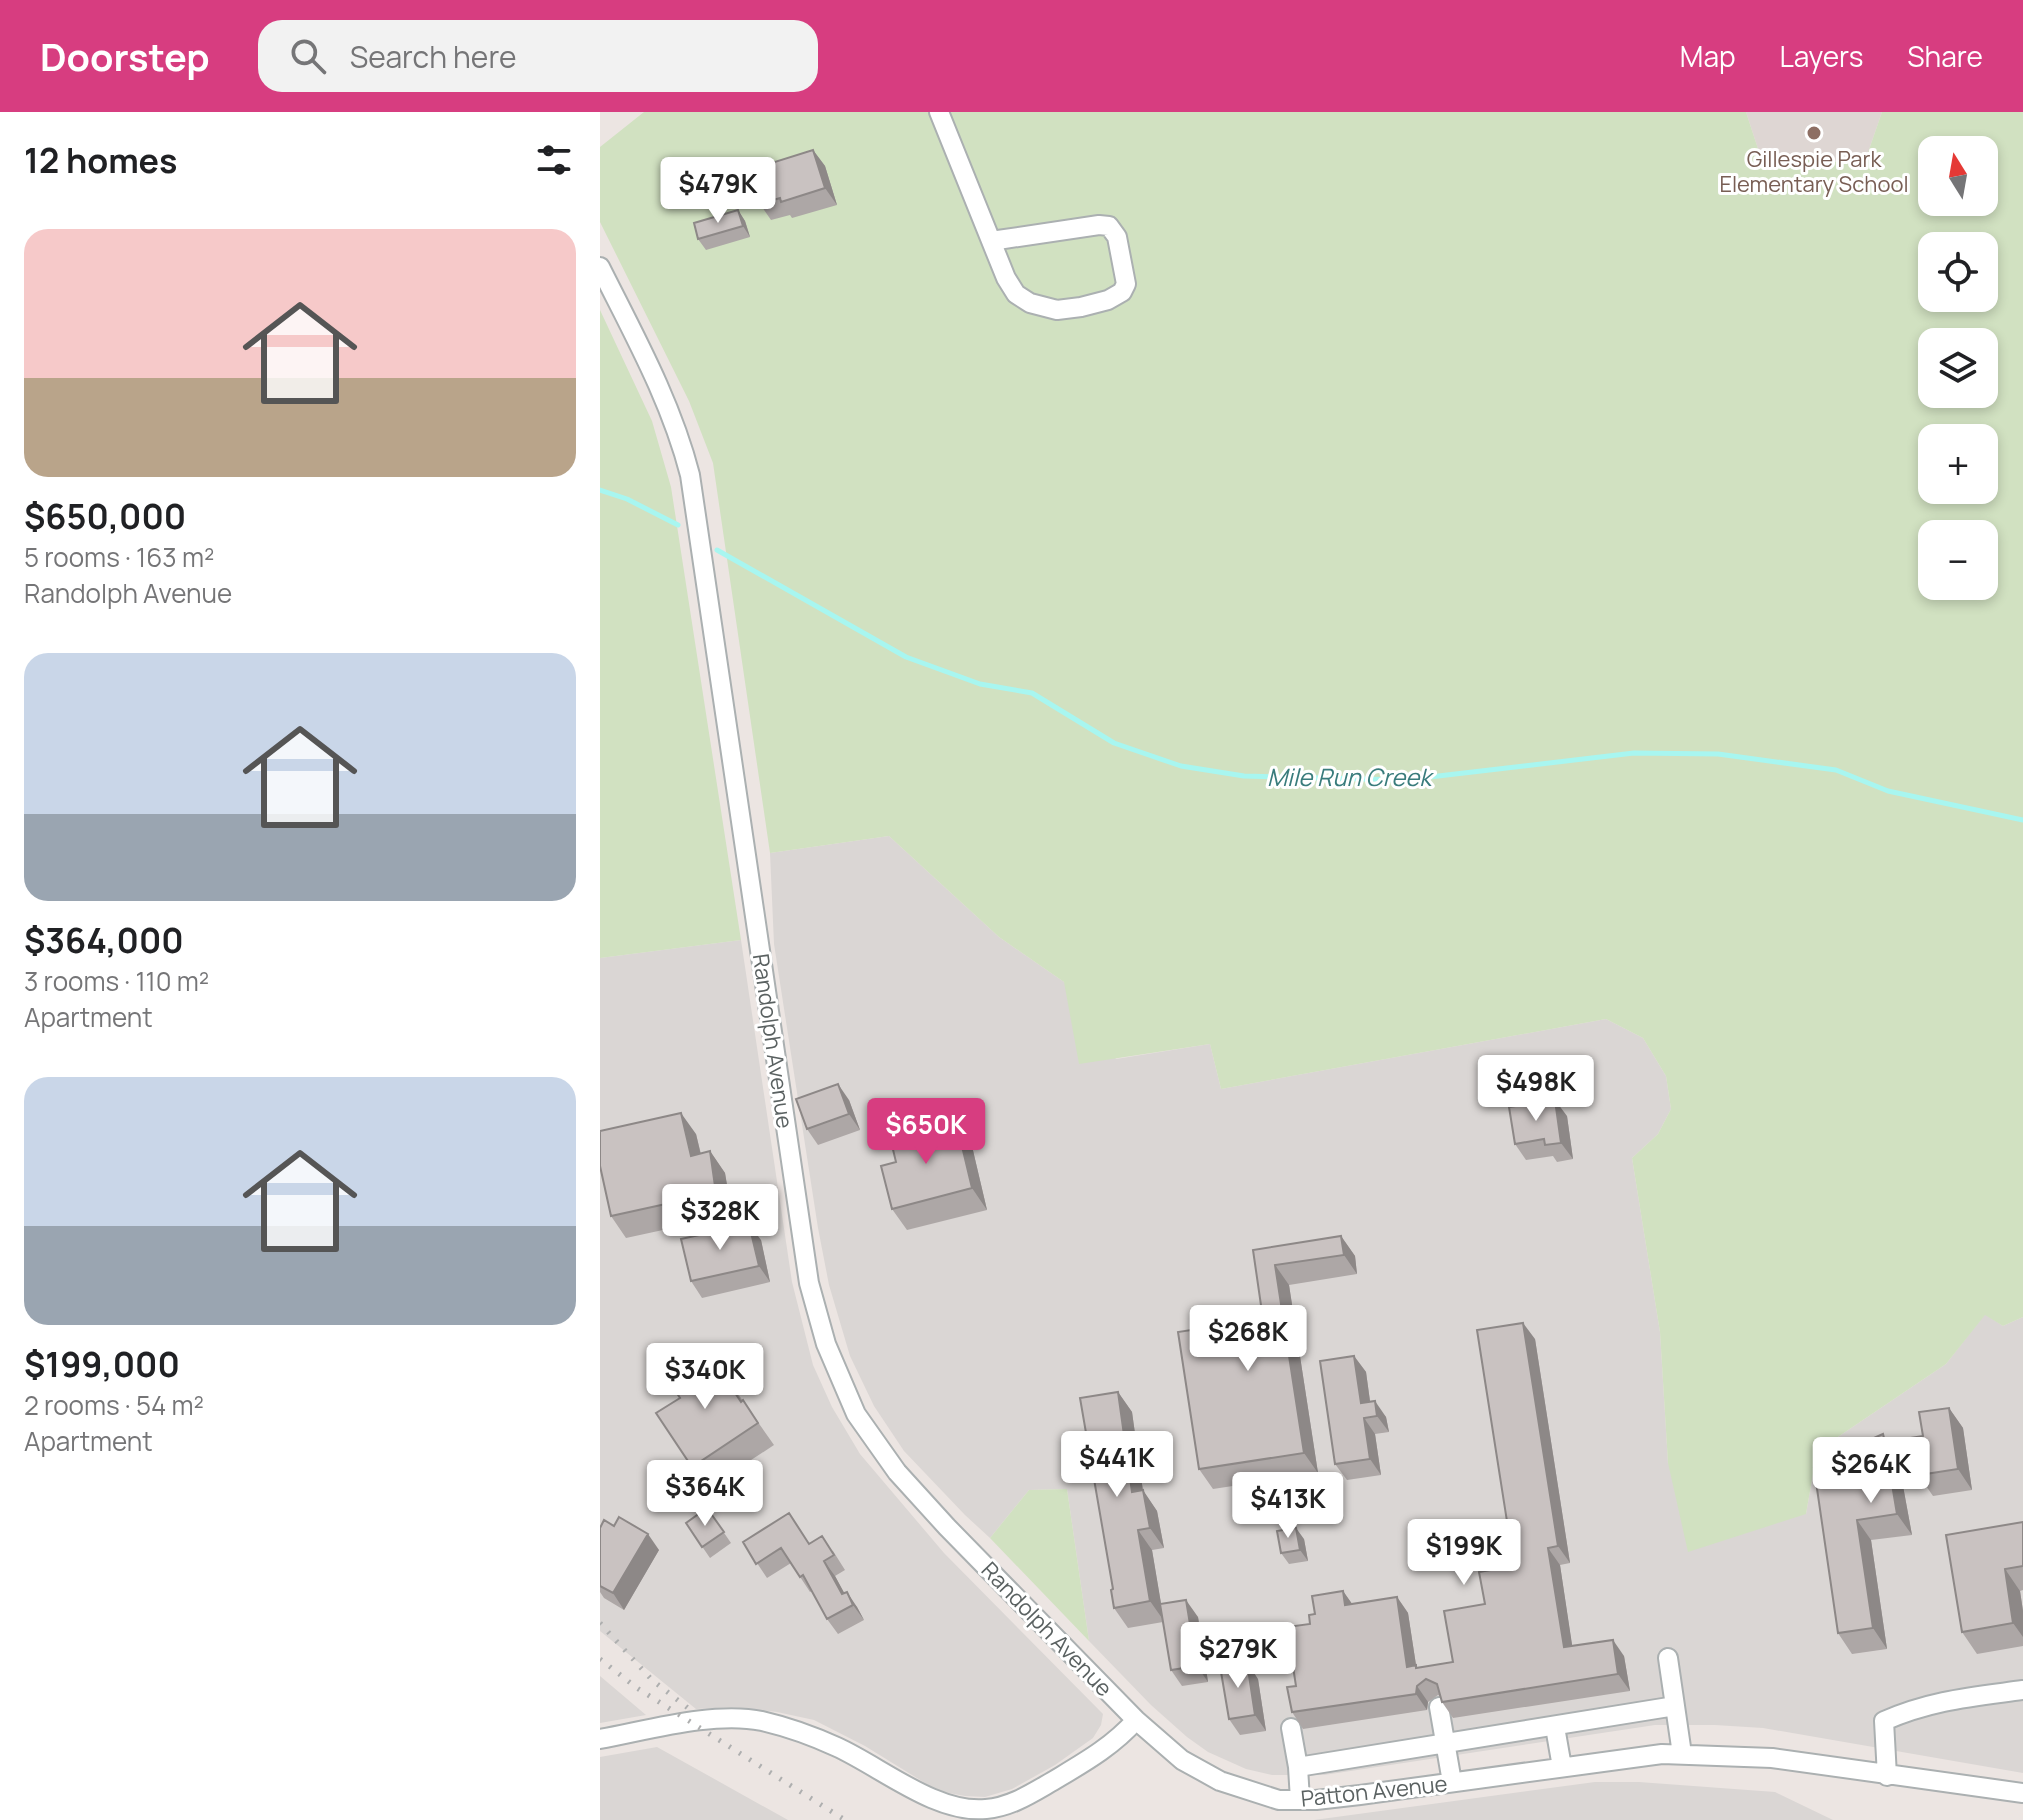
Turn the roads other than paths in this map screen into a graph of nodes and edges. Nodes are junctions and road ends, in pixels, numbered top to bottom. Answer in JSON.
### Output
{"nodes":[{"id":1,"x":939,"y":112,"type":"edge"},
{"id":2,"x":991,"y":241,"type":"junction"},
{"id":3,"x":600,"y":267,"type":"edge"},
{"id":4,"x":1668,"y":1658,"type":"dead end"},
{"id":5,"x":2023,"y":1690,"type":"edge"},
{"id":6,"x":1675,"y":1706,"type":"junction"},
{"id":7,"x":1439,"y":1707,"type":"edge"},
{"id":8,"x":1136,"y":1720,"type":"junction"},
{"id":9,"x":1555,"y":1727,"type":"junction"},
{"id":10,"x":1291,"y":1728,"type":"dead end"},
{"id":11,"x":600,"y":1739,"type":"edge"},
{"id":12,"x":1445,"y":1744,"type":"junction"},
{"id":13,"x":1682,"y":1754,"type":"junction"},
{"id":14,"x":1298,"y":1767,"type":"junction"},
{"id":15,"x":1562,"y":1767,"type":"junction"},
{"id":16,"x":1887,"y":1776,"type":"junction"},
{"id":17,"x":1452,"y":1782,"type":"junction"},
{"id":18,"x":2023,"y":1793,"type":"edge"},
{"id":19,"x":1300,"y":1800,"type":"junction"}],
"edges":[{"from":1,"to":2,"type":"street"},
{"from":2,"to":2,"type":"street"},
{"from":3,"to":8,"type":"street","name":"Randolph Avenue"},
{"from":4,"to":6,"type":"street"},
{"from":5,"to":16,"type":"street"},
{"from":6,"to":9,"type":"street"},
{"from":6,"to":13,"type":"street"},
{"from":7,"to":12,"type":"street"},
{"from":8,"to":11,"type":"street"},
{"from":8,"to":19,"type":"street","name":"Patton Avenue"},
{"from":9,"to":12,"type":"street"},
{"from":9,"to":15,"type":"street"},
{"from":10,"to":14,"type":"street"},
{"from":12,"to":14,"type":"street"},
{"from":12,"to":17,"type":"street"},
{"from":13,"to":15,"type":"street","name":"Patton Avenue"},
{"from":13,"to":16,"type":"street","name":"Patton Avenue"},
{"from":14,"to":19,"type":"street"},
{"from":15,"to":17,"type":"street","name":"Patton Avenue"},
{"from":16,"to":18,"type":"street","name":"Patton Avenue"},
{"from":17,"to":19,"type":"street","name":"Patton Avenue"}]}
